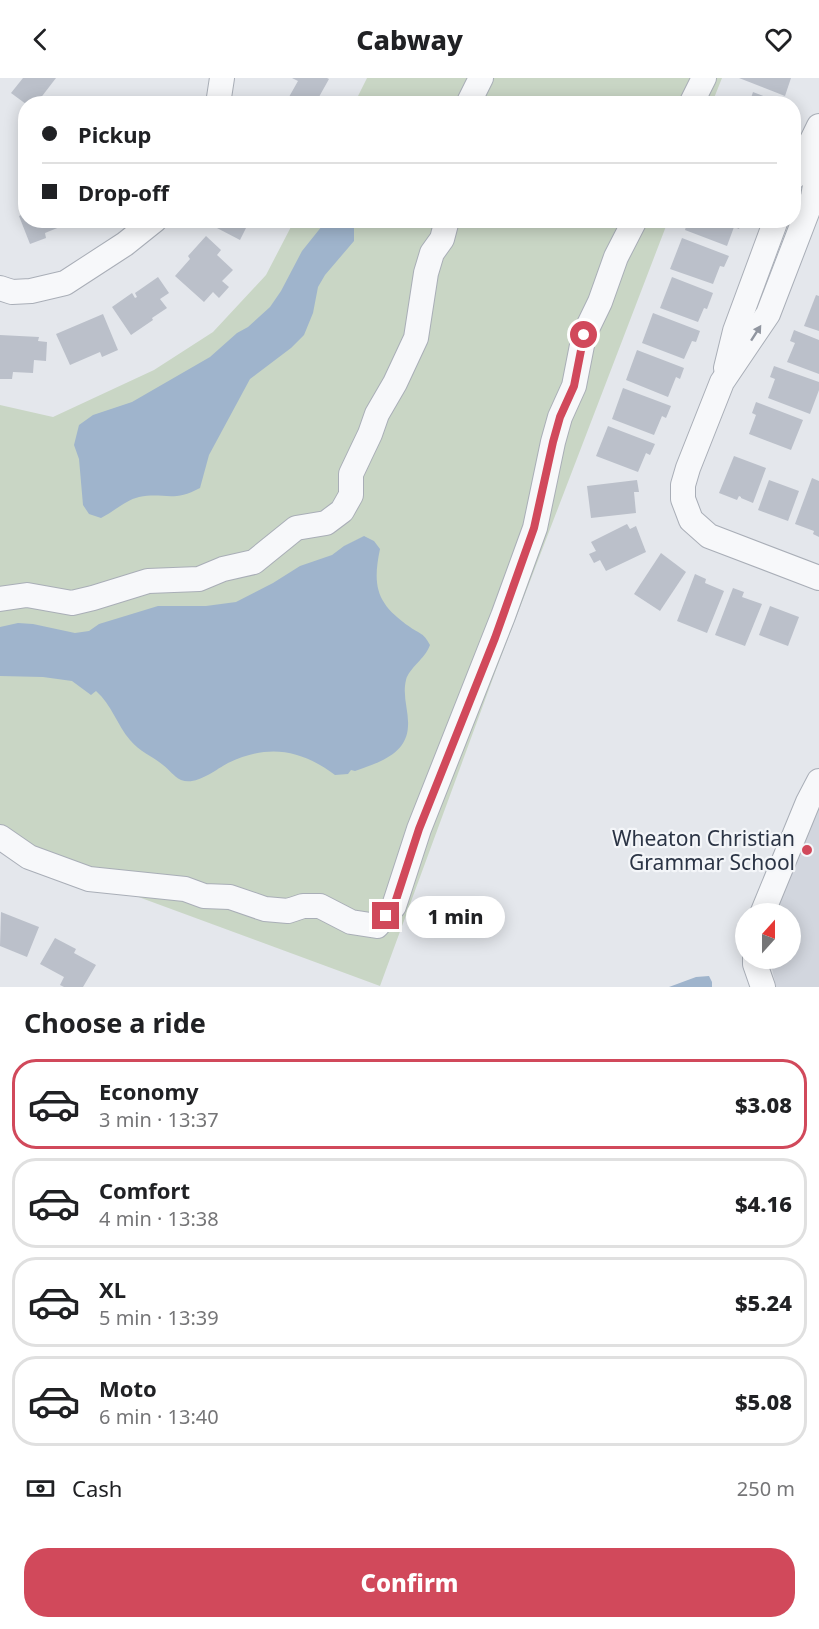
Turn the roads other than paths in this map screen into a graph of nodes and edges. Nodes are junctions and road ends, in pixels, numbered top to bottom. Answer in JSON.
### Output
{"nodes":[{"id":1,"x":222,"y":78,"type":"edge"},
{"id":2,"x":481,"y":78,"type":"edge"},
{"id":3,"x":704,"y":78,"type":"edge"},
{"id":4,"x":219,"y":96,"type":"edge"},
{"id":5,"x":472,"y":96,"type":"edge"},
{"id":6,"x":696,"y":96,"type":"edge"},
{"id":7,"x":819,"y":126,"type":"edge"},
{"id":8,"x":819,"y":162,"type":"edge"},
{"id":9,"x":801,"y":163,"type":"edge"},
{"id":10,"x":144,"y":228,"type":"edge"},
{"id":11,"x":445,"y":228,"type":"edge"},
{"id":12,"x":631,"y":228,"type":"edge"},
{"id":13,"x":773,"y":228,"type":"edge"},
{"id":14,"x":0,"y":288,"type":"edge"},
{"id":15,"x":722,"y":381,"type":"junction"},
{"id":16,"x":819,"y":578,"type":"edge"},
{"id":17,"x":0,"y":599,"type":"edge"},
{"id":18,"x":819,"y":781,"type":"edge"},
{"id":19,"x":0,"y":837,"type":"edge"},
{"id":20,"x":767,"y":903,"type":"edge"},
{"id":21,"x":757,"y":969,"type":"edge"},
{"id":22,"x":763,"y":987,"type":"edge"}],
"edges":[{"from":1,"to":4,"type":"street"},
{"from":2,"to":5,"type":"street"},
{"from":3,"to":6,"type":"street"},
{"from":7,"to":9,"type":"street"},
{"from":15,"to":8,"type":"street","one_way":true},
{"from":10,"to":14,"type":"street"},
{"from":11,"to":17,"type":"street"},
{"from":12,"to":19,"type":"street"},
{"from":13,"to":15,"type":"street"},
{"from":15,"to":16,"type":"street"},
{"from":18,"to":20,"type":"street"},
{"from":21,"to":22,"type":"street"}]}
